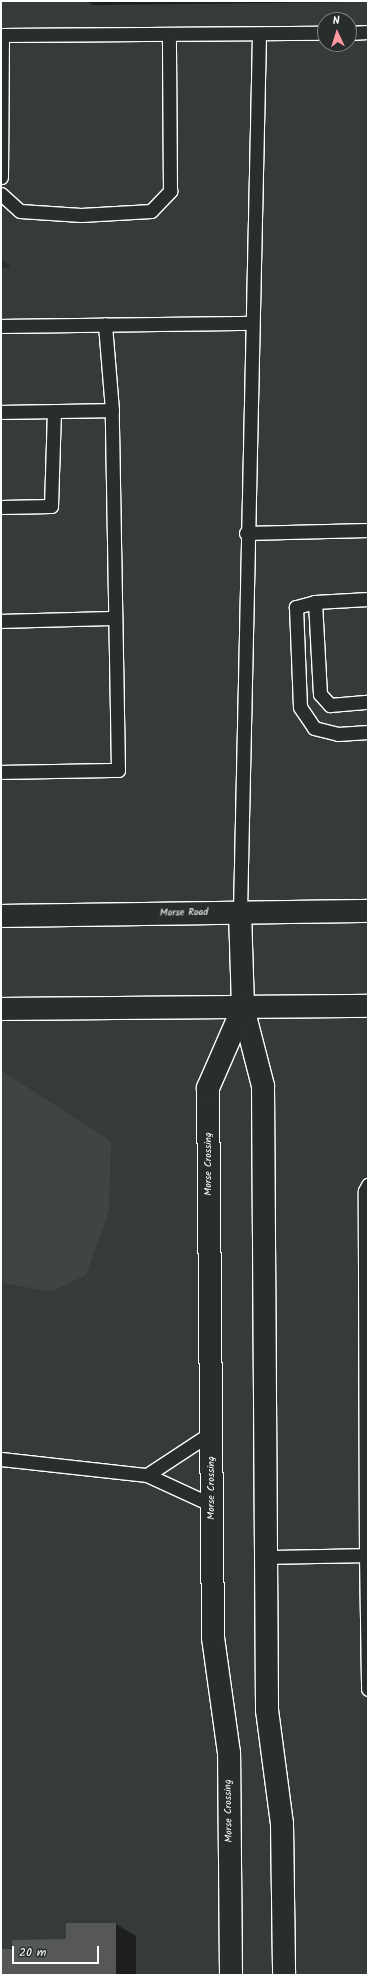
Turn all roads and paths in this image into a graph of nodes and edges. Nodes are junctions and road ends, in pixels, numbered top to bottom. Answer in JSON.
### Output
{"nodes":[{"id":1,"x":368,"y":32,"type":"edge"},
{"id":2,"x":317,"y":33,"type":"edge"},
{"id":3,"x":357,"y":33,"type":"edge"},
{"id":4,"x":259,"y":34,"type":"junction"},
{"id":5,"x":1,"y":35,"type":"edge"},
{"id":6,"x":169,"y":35,"type":"junction"},
{"id":7,"x":1,"y":178,"type":"edge"},
{"id":8,"x":1,"y":194,"type":"edge"},
{"id":9,"x":252,"y":323,"type":"junction"},
{"id":10,"x":105,"y":324,"type":"junction"},
{"id":11,"x":1,"y":326,"type":"edge"},
{"id":12,"x":112,"y":410,"type":"junction"},
{"id":13,"x":54,"y":411,"type":"junction"},
{"id":14,"x":1,"y":412,"type":"edge"},
{"id":15,"x":1,"y":506,"type":"edge"},
{"id":16,"x":368,"y":530,"type":"edge"},
{"id":17,"x":246,"y":532,"type":"junction"},
{"id":18,"x":368,"y":599,"type":"edge"},
{"id":19,"x":315,"y":602,"type":"junction"},
{"id":20,"x":114,"y":618,"type":"junction"},
{"id":21,"x":1,"y":621,"type":"edge"},
{"id":22,"x":368,"y":702,"type":"edge"},
{"id":23,"x":368,"y":732,"type":"edge"},
{"id":24,"x":1,"y":772,"type":"edge"},
{"id":25,"x":368,"y":911,"type":"edge"},
{"id":26,"x":240,"y":912,"type":"junction"},
{"id":27,"x":1,"y":916,"type":"edge"},
{"id":28,"x":368,"y":1006,"type":"edge"},
{"id":29,"x":243,"y":1008,"type":"junction"},
{"id":30,"x":1,"y":1010,"type":"edge"},
{"id":31,"x":368,"y":1185,"type":"edge"},
{"id":32,"x":211,"y":1433,"type":"junction"},
{"id":33,"x":1,"y":1458,"type":"edge"},
{"id":34,"x":147,"y":1475,"type":"junction"},
{"id":35,"x":212,"y":1505,"type":"junction"},
{"id":36,"x":366,"y":1555,"type":"junction"},
{"id":37,"x":266,"y":1557,"type":"junction"},
{"id":38,"x":368,"y":1689,"type":"edge"},
{"id":39,"x":231,"y":1975,"type":"edge"},
{"id":40,"x":284,"y":1975,"type":"edge"}],
"edges":[{"from":1,"to":3,"type":"lane"},
{"from":2,"to":4,"type":"lane"},
{"from":4,"to":6,"type":"lane"},
{"from":4,"to":9,"type":"lane"},
{"from":5,"to":6,"type":"lane"},
{"from":5,"to":7,"type":"lane"},
{"from":6,"to":8,"type":"lane"},
{"from":9,"to":10,"type":"lane"},
{"from":9,"to":17,"type":"lane"},
{"from":10,"to":11,"type":"lane"},
{"from":10,"to":12,"type":"lane"},
{"from":12,"to":13,"type":"lane"},
{"from":12,"to":20,"type":"lane"},
{"from":13,"to":14,"type":"lane"},
{"from":13,"to":15,"type":"lane"},
{"from":16,"to":17,"type":"lane"},
{"from":17,"to":26,"type":"lane"},
{"from":18,"to":19,"type":"lane"},
{"from":19,"to":22,"type":"lane"},
{"from":19,"to":23,"type":"lane"},
{"from":20,"to":21,"type":"lane"},
{"from":20,"to":24,"type":"lane"},
{"from":25,"to":26,"type":"main road","name":"Morse Road"},
{"from":26,"to":27,"type":"main road","name":"Morse Road"},
{"from":26,"to":29,"type":"main road","name":"Morse Crossing"},
{"from":28,"to":29,"type":"main road"},
{"from":29,"to":30,"type":"main road"},
{"from":29,"to":32,"type":"main road","name":"Morse Crossing"},
{"from":29,"to":37,"type":"main road","name":"Morse Crossing"},
{"from":31,"to":36,"type":"lane"},
{"from":32,"to":34,"type":"lane"},
{"from":32,"to":35,"type":"main road","name":"Morse Crossing"},
{"from":33,"to":34,"type":"lane"},
{"from":34,"to":35,"type":"lane"},
{"from":35,"to":39,"type":"main road","name":"Morse Crossing"},
{"from":36,"to":37,"type":"lane"},
{"from":36,"to":38,"type":"lane"},
{"from":37,"to":40,"type":"main road","name":"Morse Crossing"}]}
